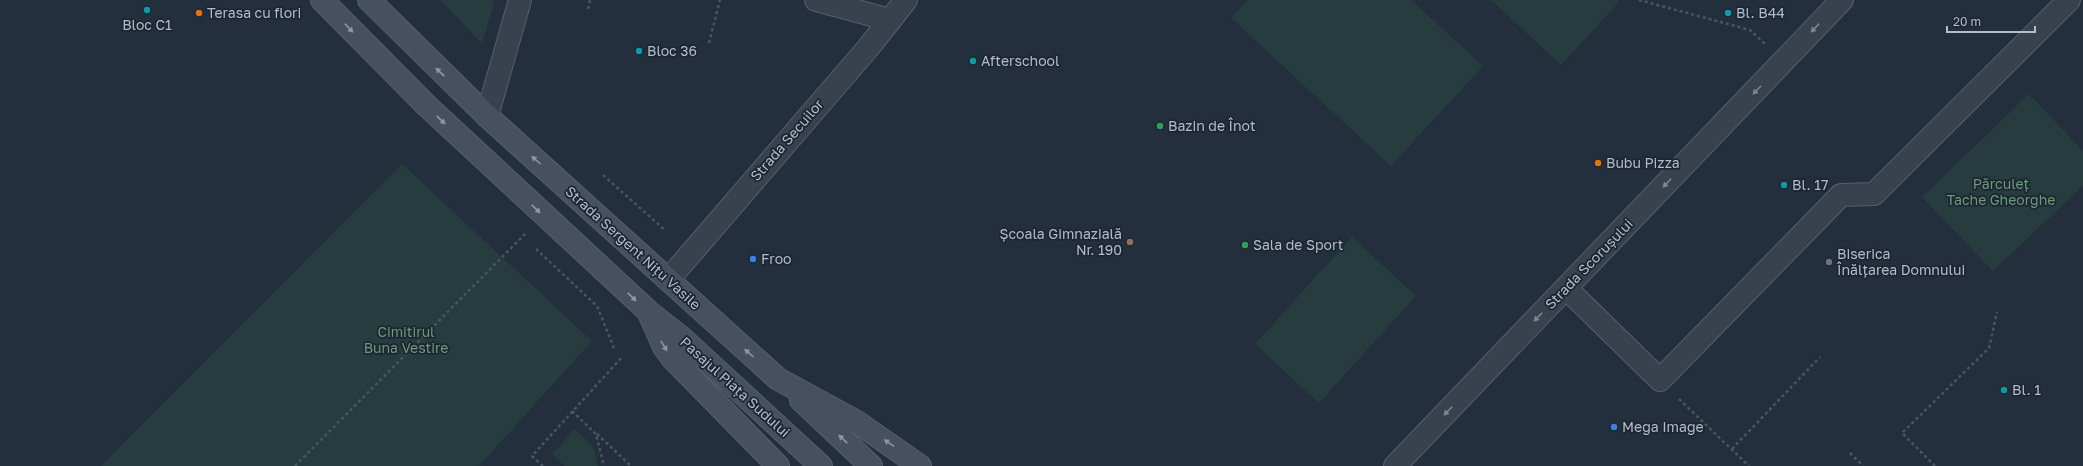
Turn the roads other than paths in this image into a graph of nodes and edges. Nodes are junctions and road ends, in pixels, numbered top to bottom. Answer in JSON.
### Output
{"nodes":[{"id":1,"x":322,"y":0,"type":"edge"},
{"id":2,"x":368,"y":0,"type":"edge"},
{"id":3,"x":520,"y":0,"type":"edge"},
{"id":4,"x":816,"y":0,"type":"edge"},
{"id":5,"x":906,"y":0,"type":"edge"},
{"id":6,"x":1842,"y":0,"type":"edge"},
{"id":7,"x":2069,"y":0,"type":"edge"},
{"id":8,"x":890,"y":20,"type":"junction"},
{"id":9,"x":487,"y":116,"type":"junction"},
{"id":10,"x":668,"y":280,"type":"junction"},
{"id":11,"x":1566,"y":288,"type":"junction"},
{"id":12,"x":648,"y":311,"type":"junction"},
{"id":13,"x":778,"y":379,"type":"junction"},
{"id":14,"x":778,"y":466,"type":"edge"},
{"id":15,"x":821,"y":466,"type":"edge"},
{"id":16,"x":871,"y":466,"type":"edge"},
{"id":17,"x":920,"y":466,"type":"edge"},
{"id":18,"x":1395,"y":466,"type":"edge"}],
"edges":[{"from":1,"to":12,"type":"main road","one_way":true},
{"from":9,"to":2,"type":"main road","name":"Strada Sergent Nițu Vasile","one_way":true},
{"from":3,"to":9,"type":"street"},
{"from":4,"to":8,"type":"street"},
{"from":5,"to":8,"type":"street","name":"Strada Secuilor"},
{"from":6,"to":11,"type":"street","name":"Strada Scorușului","one_way":true},
{"from":7,"to":11,"type":"street"},
{"from":8,"to":10,"type":"street","name":"Strada Secuilor"},
{"from":10,"to":9,"type":"main road","name":"Strada Sergent Nițu Vasile","one_way":true},
{"from":13,"to":10,"type":"main road","name":"Strada Sergent Nițu Vasile","one_way":true},
{"from":11,"to":18,"type":"street","name":"Strada Scorușului","one_way":true},
{"from":12,"to":14,"type":"main road","one_way":true},
{"from":12,"to":15,"type":"main road","name":"Pasajul Piața Sudului"},
{"from":16,"to":13,"type":"main road","one_way":true},
{"from":17,"to":13,"type":"main road","name":"Strada Sergent Nițu Vasile","one_way":true}]}
